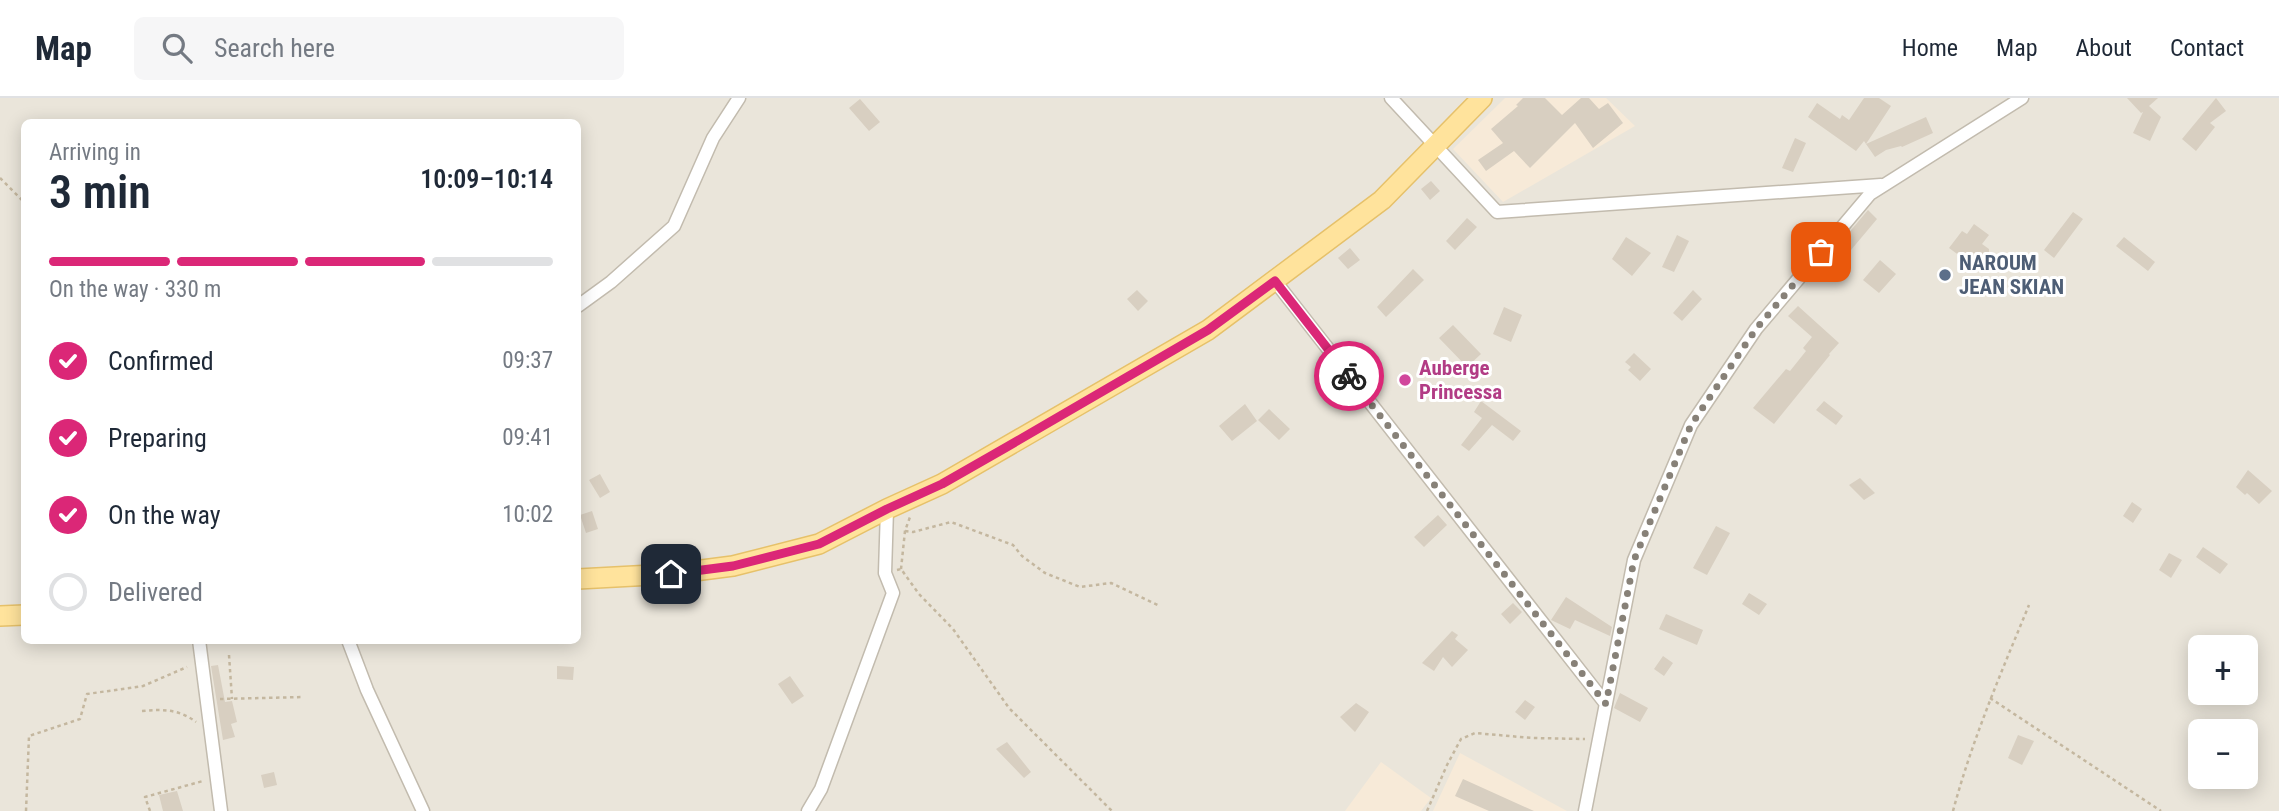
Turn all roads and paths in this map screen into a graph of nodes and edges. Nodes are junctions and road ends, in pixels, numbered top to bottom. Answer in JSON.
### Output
{"nodes":[{"id":1,"x":739,"y":98,"type":"edge"},
{"id":2,"x":1391,"y":98,"type":"edge"},
{"id":3,"x":1482,"y":98,"type":"edge"},
{"id":4,"x":2022,"y":98,"type":"edge"},
{"id":5,"x":1435,"y":145,"type":"junction"},
{"id":6,"x":0,"y":178,"type":"edge"},
{"id":7,"x":1885,"y":185,"type":"junction"},
{"id":8,"x":21,"y":199,"type":"edge"},
{"id":9,"x":1275,"y":281,"type":"junction"},
{"id":10,"x":581,"y":304,"type":"edge"},
{"id":11,"x":918,"y":496,"type":"junction"},
{"id":12,"x":887,"y":509,"type":"junction"},
{"id":13,"x":905,"y":531,"type":"junction"},
{"id":14,"x":901,"y":569,"type":"junction"},
{"id":15,"x":885,"y":573,"type":"junction"},
{"id":16,"x":581,"y":579,"type":"edge"},
{"id":17,"x":2029,"y":605,"type":"dead end"},
{"id":18,"x":1160,"y":606,"type":"dead end"},
{"id":19,"x":21,"y":615,"type":"edge"},
{"id":20,"x":0,"y":616,"type":"edge"},
{"id":21,"x":200,"y":644,"type":"edge"},
{"id":22,"x":350,"y":644,"type":"edge"},
{"id":23,"x":229,"y":655,"type":"dead end"},
{"id":24,"x":202,"y":662,"type":"junction"},
{"id":25,"x":303,"y":697,"type":"dead end"},
{"id":26,"x":1990,"y":698,"type":"junction"},
{"id":27,"x":206,"y":699,"type":"junction"},
{"id":28,"x":232,"y":699,"type":"junction"},
{"id":29,"x":1606,"y":704,"type":"junction"},
{"id":30,"x":142,"y":711,"type":"dead end"},
{"id":31,"x":210,"y":732,"type":"junction"},
{"id":32,"x":1599,"y":739,"type":"junction"},
{"id":33,"x":216,"y":778,"type":"junction"},
{"id":34,"x":26,"y":811,"type":"edge"},
{"id":35,"x":150,"y":811,"type":"edge"},
{"id":36,"x":221,"y":811,"type":"edge"},
{"id":37,"x":423,"y":811,"type":"edge"},
{"id":38,"x":808,"y":811,"type":"edge"},
{"id":39,"x":1112,"y":811,"type":"edge"},
{"id":40,"x":1427,"y":811,"type":"edge"},
{"id":41,"x":1585,"y":811,"type":"edge"},
{"id":42,"x":1953,"y":811,"type":"edge"},
{"id":43,"x":2161,"y":811,"type":"edge"}],
"edges":[{"from":1,"to":10,"type":"street"},
{"from":2,"to":5,"type":"street"},
{"from":3,"to":5,"type":"main road"},
{"from":4,"to":7,"type":"street"},
{"from":5,"to":7,"type":"street"},
{"from":5,"to":9,"type":"main road"},
{"from":6,"to":8,"type":"path"},
{"from":7,"to":29,"type":"street"},
{"from":9,"to":11,"type":"main road"},
{"from":9,"to":29,"type":"street"},
{"from":11,"to":12,"type":"main road"},
{"from":11,"to":13,"type":"path"},
{"from":12,"to":15,"type":"street"},
{"from":12,"to":16,"type":"main road"},
{"from":13,"to":14,"type":"path"},
{"from":13,"to":18,"type":"path"},
{"from":14,"to":15,"type":"path"},
{"from":14,"to":39,"type":"path"},
{"from":15,"to":38,"type":"street"},
{"from":17,"to":26,"type":"path"},
{"from":19,"to":20,"type":"main road"},
{"from":21,"to":24,"type":"street"},
{"from":22,"to":37,"type":"street"},
{"from":23,"to":28,"type":"path"},
{"from":24,"to":27,"type":"street"},
{"from":24,"to":34,"type":"path"},
{"from":25,"to":28,"type":"path"},
{"from":26,"to":42,"type":"path"},
{"from":26,"to":43,"type":"path"},
{"from":27,"to":28,"type":"path"},
{"from":27,"to":31,"type":"street"},
{"from":29,"to":32,"type":"street"},
{"from":30,"to":31,"type":"path"},
{"from":31,"to":33,"type":"street"},
{"from":32,"to":40,"type":"path"},
{"from":32,"to":41,"type":"street"},
{"from":33,"to":35,"type":"path"},
{"from":33,"to":36,"type":"street"}]}
